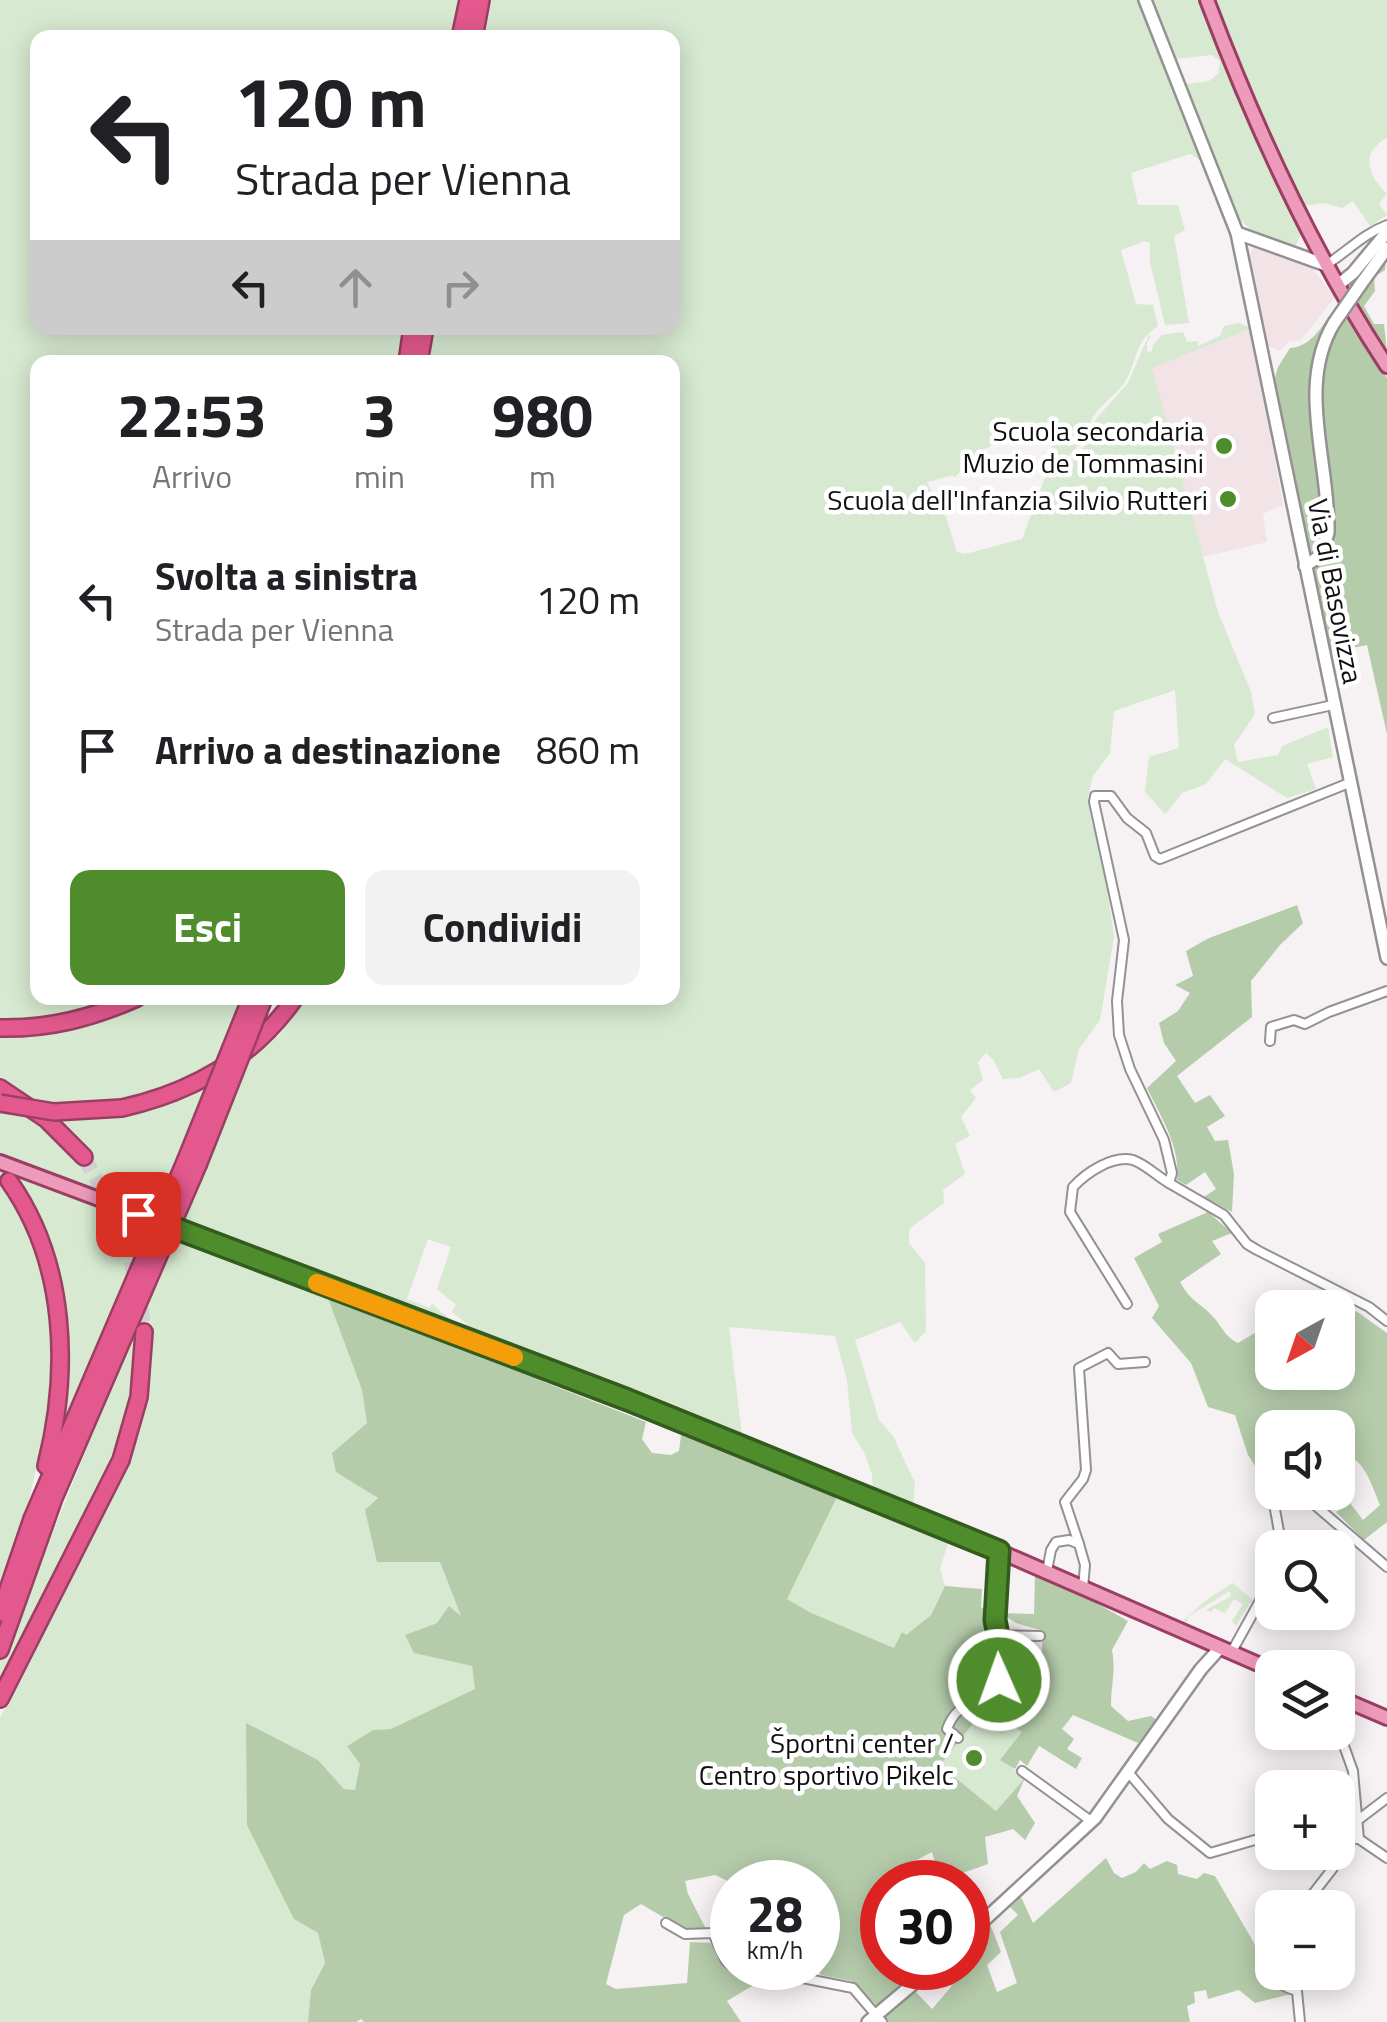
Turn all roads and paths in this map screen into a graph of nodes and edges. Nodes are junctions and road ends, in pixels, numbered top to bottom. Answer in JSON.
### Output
{"nodes":[{"id":1,"x":468,"y":0,"type":"edge"},
{"id":2,"x":481,"y":0,"type":"edge"},
{"id":3,"x":1145,"y":0,"type":"edge"},
{"id":4,"x":1207,"y":0,"type":"edge"},
{"id":5,"x":462,"y":30,"type":"edge"},
{"id":6,"x":475,"y":30,"type":"edge"},
{"id":7,"x":1387,"y":225,"type":"edge"},
{"id":8,"x":1387,"y":232,"type":"edge"},
{"id":9,"x":1237,"y":233,"type":"junction"},
{"id":10,"x":1387,"y":248,"type":"edge"},
{"id":11,"x":1326,"y":265,"type":"junction"},
{"id":12,"x":1338,"y":285,"type":"junction"},
{"id":13,"x":1387,"y":366,"type":"edge"},
{"id":14,"x":1306,"y":566,"type":"junction"},
{"id":15,"x":1333,"y":705,"type":"junction"},
{"id":16,"x":1272,"y":718,"type":"dead end"},
{"id":17,"x":1349,"y":783,"type":"junction"},
{"id":18,"x":1387,"y":958,"type":"edge"},
{"id":19,"x":1387,"y":991,"type":"edge"},
{"id":20,"x":118,"y":1005,"type":"edge"},
{"id":21,"x":249,"y":1005,"type":"edge"},
{"id":22,"x":261,"y":1005,"type":"edge"},
{"id":23,"x":291,"y":1005,"type":"edge"},
{"id":24,"x":4,"y":1028,"type":"edge"},
{"id":25,"x":1270,"y":1041,"type":"dead end"},
{"id":26,"x":0,"y":1088,"type":"edge"},
{"id":27,"x":0,"y":1103,"type":"edge"},
{"id":28,"x":84,"y":1157,"type":"tunnel mouth"},
{"id":29,"x":0,"y":1162,"type":"edge"},
{"id":30,"x":192,"y":1164,"type":"junction"},
{"id":31,"x":9,"y":1181,"type":"dead end"},
{"id":32,"x":1168,"y":1183,"type":"junction"},
{"id":33,"x":1127,"y":1304,"type":"dead end"},
{"id":34,"x":1387,"y":1321,"type":"edge"},
{"id":35,"x":144,"y":1332,"type":"tunnel mouth"},
{"id":36,"x":1145,"y":1362,"type":"dead end"},
{"id":37,"x":32,"y":1519,"type":"junction"},
{"id":38,"x":1278,"y":1530,"type":"edge"},
{"id":39,"x":1342,"y":1530,"type":"edge"},
{"id":40,"x":1355,"y":1542,"type":"edge"},
{"id":41,"x":1079,"y":1544,"type":"junction"},
{"id":42,"x":29,"y":1549,"type":"junction"},
{"id":43,"x":999,"y":1551,"type":"junction"},
{"id":44,"x":1387,"y":1567,"type":"edge"},
{"id":45,"x":1046,"y":1572,"type":"junction"},
{"id":46,"x":1083,"y":1588,"type":"junction"},
{"id":47,"x":1255,"y":1612,"type":"edge"},
{"id":48,"x":0,"y":1613,"type":"edge"},
{"id":49,"x":999,"y":1635,"type":"junction"},
{"id":50,"x":1040,"y":1636,"type":"dead end"},
{"id":51,"x":0,"y":1650,"type":"edge"},
{"id":52,"x":1225,"y":1650,"type":"junction"},
{"id":53,"x":1255,"y":1663,"type":"edge"},
{"id":54,"x":0,"y":1700,"type":"edge"},
{"id":55,"x":1355,"y":1704,"type":"edge"},
{"id":56,"x":1387,"y":1718,"type":"edge"},
{"id":57,"x":958,"y":1738,"type":"dead end"},
{"id":58,"x":1345,"y":1750,"type":"edge"},
{"id":59,"x":1022,"y":1771,"type":"dead end"},
{"id":60,"x":1128,"y":1772,"type":"junction"},
{"id":61,"x":1387,"y":1798,"type":"edge"},
{"id":62,"x":1358,"y":1820,"type":"junction"},
{"id":63,"x":1091,"y":1821,"type":"junction"},
{"id":64,"x":1355,"y":1839,"type":"edge"},
{"id":65,"x":1359,"y":1839,"type":"junction"},
{"id":66,"x":1255,"y":1840,"type":"edge"},
{"id":67,"x":1387,"y":1858,"type":"edge"},
{"id":68,"x":1331,"y":1870,"type":"edge"},
{"id":69,"x":1316,"y":1890,"type":"edge"},
{"id":70,"x":990,"y":1915,"type":"edge"},
{"id":71,"x":666,"y":1923,"type":"dead end"},
{"id":72,"x":710,"y":1933,"type":"edge"},
{"id":73,"x":840,"y":1986,"type":"edge"},
{"id":74,"x":908,"y":1990,"type":"edge"},
{"id":75,"x":1295,"y":1990,"type":"edge"},
{"id":76,"x":876,"y":2020,"type":"edge"},
{"id":77,"x":1300,"y":2022,"type":"edge"}],
"edges":[{"from":1,"to":5,"type":"highway"},
{"from":2,"to":6,"type":"highway"},
{"from":3,"to":9,"type":"main road","name":"Via di Basovizza"},
{"from":4,"to":11,"type":"main road"},
{"from":7,"to":11,"type":"street"},
{"from":8,"to":12,"type":"main road"},
{"from":9,"to":11,"type":"main road"},
{"from":9,"to":14,"type":"main road","name":"Via di Basovizza"},
{"from":10,"to":14,"type":"main road","bridge":true},
{"from":11,"to":12,"type":"main road"},
{"from":12,"to":13,"type":"main road"},
{"from":14,"to":15,"type":"main road","name":"Via di Basovizza"},
{"from":15,"to":16,"type":"street"},
{"from":15,"to":17,"type":"main road","name":"Via di Basovizza"},
{"from":17,"to":18,"type":"main road","name":"Via di Basovizza"},
{"from":17,"to":32,"type":"street"},
{"from":19,"to":25,"type":"street"},
{"from":20,"to":24,"type":"highway"},
{"from":21,"to":30,"type":"highway","bridge":true},
{"from":22,"to":30,"type":"highway","bridge":true},
{"from":23,"to":27,"type":"highway","bridge":true},
{"from":26,"to":28,"type":"highway"},
{"from":29,"to":43,"type":"main road","bridge":true},
{"from":30,"to":37,"type":"highway"},
{"from":30,"to":42,"type":"highway"},
{"from":31,"to":37,"type":"highway"},
{"from":32,"to":33,"type":"street"},
{"from":32,"to":34,"type":"street"},
{"from":35,"to":54,"type":"highway"},
{"from":36,"to":41,"type":"street"},
{"from":37,"to":42,"type":"highway"},
{"from":38,"to":39,"type":"street"},
{"from":40,"to":44,"type":"street"},
{"from":41,"to":45,"type":"street"},
{"from":41,"to":46,"type":"street"},
{"from":42,"to":48,"type":"highway"},
{"from":42,"to":51,"type":"highway"},
{"from":43,"to":45,"type":"main road"},
{"from":43,"to":49,"type":"street"},
{"from":45,"to":46,"type":"main road"},
{"from":46,"to":52,"type":"main road"},
{"from":47,"to":52,"type":"street"},
{"from":49,"to":50,"type":"street"},
{"from":49,"to":57,"type":"street"},
{"from":52,"to":53,"type":"main road"},
{"from":52,"to":60,"type":"main road"},
{"from":55,"to":56,"type":"main road"},
{"from":58,"to":62,"type":"street"},
{"from":59,"to":63,"type":"street"},
{"from":60,"to":63,"type":"main road"},
{"from":60,"to":66,"type":"street"},
{"from":61,"to":62,"type":"street"},
{"from":62,"to":65,"type":"street"},
{"from":63,"to":70,"type":"main road"},
{"from":64,"to":65,"type":"street"},
{"from":65,"to":67,"type":"street"},
{"from":68,"to":69,"type":"street"},
{"from":71,"to":72,"type":"street"},
{"from":73,"to":76,"type":"street"},
{"from":74,"to":76,"type":"main road"},
{"from":75,"to":77,"type":"street"}]}
